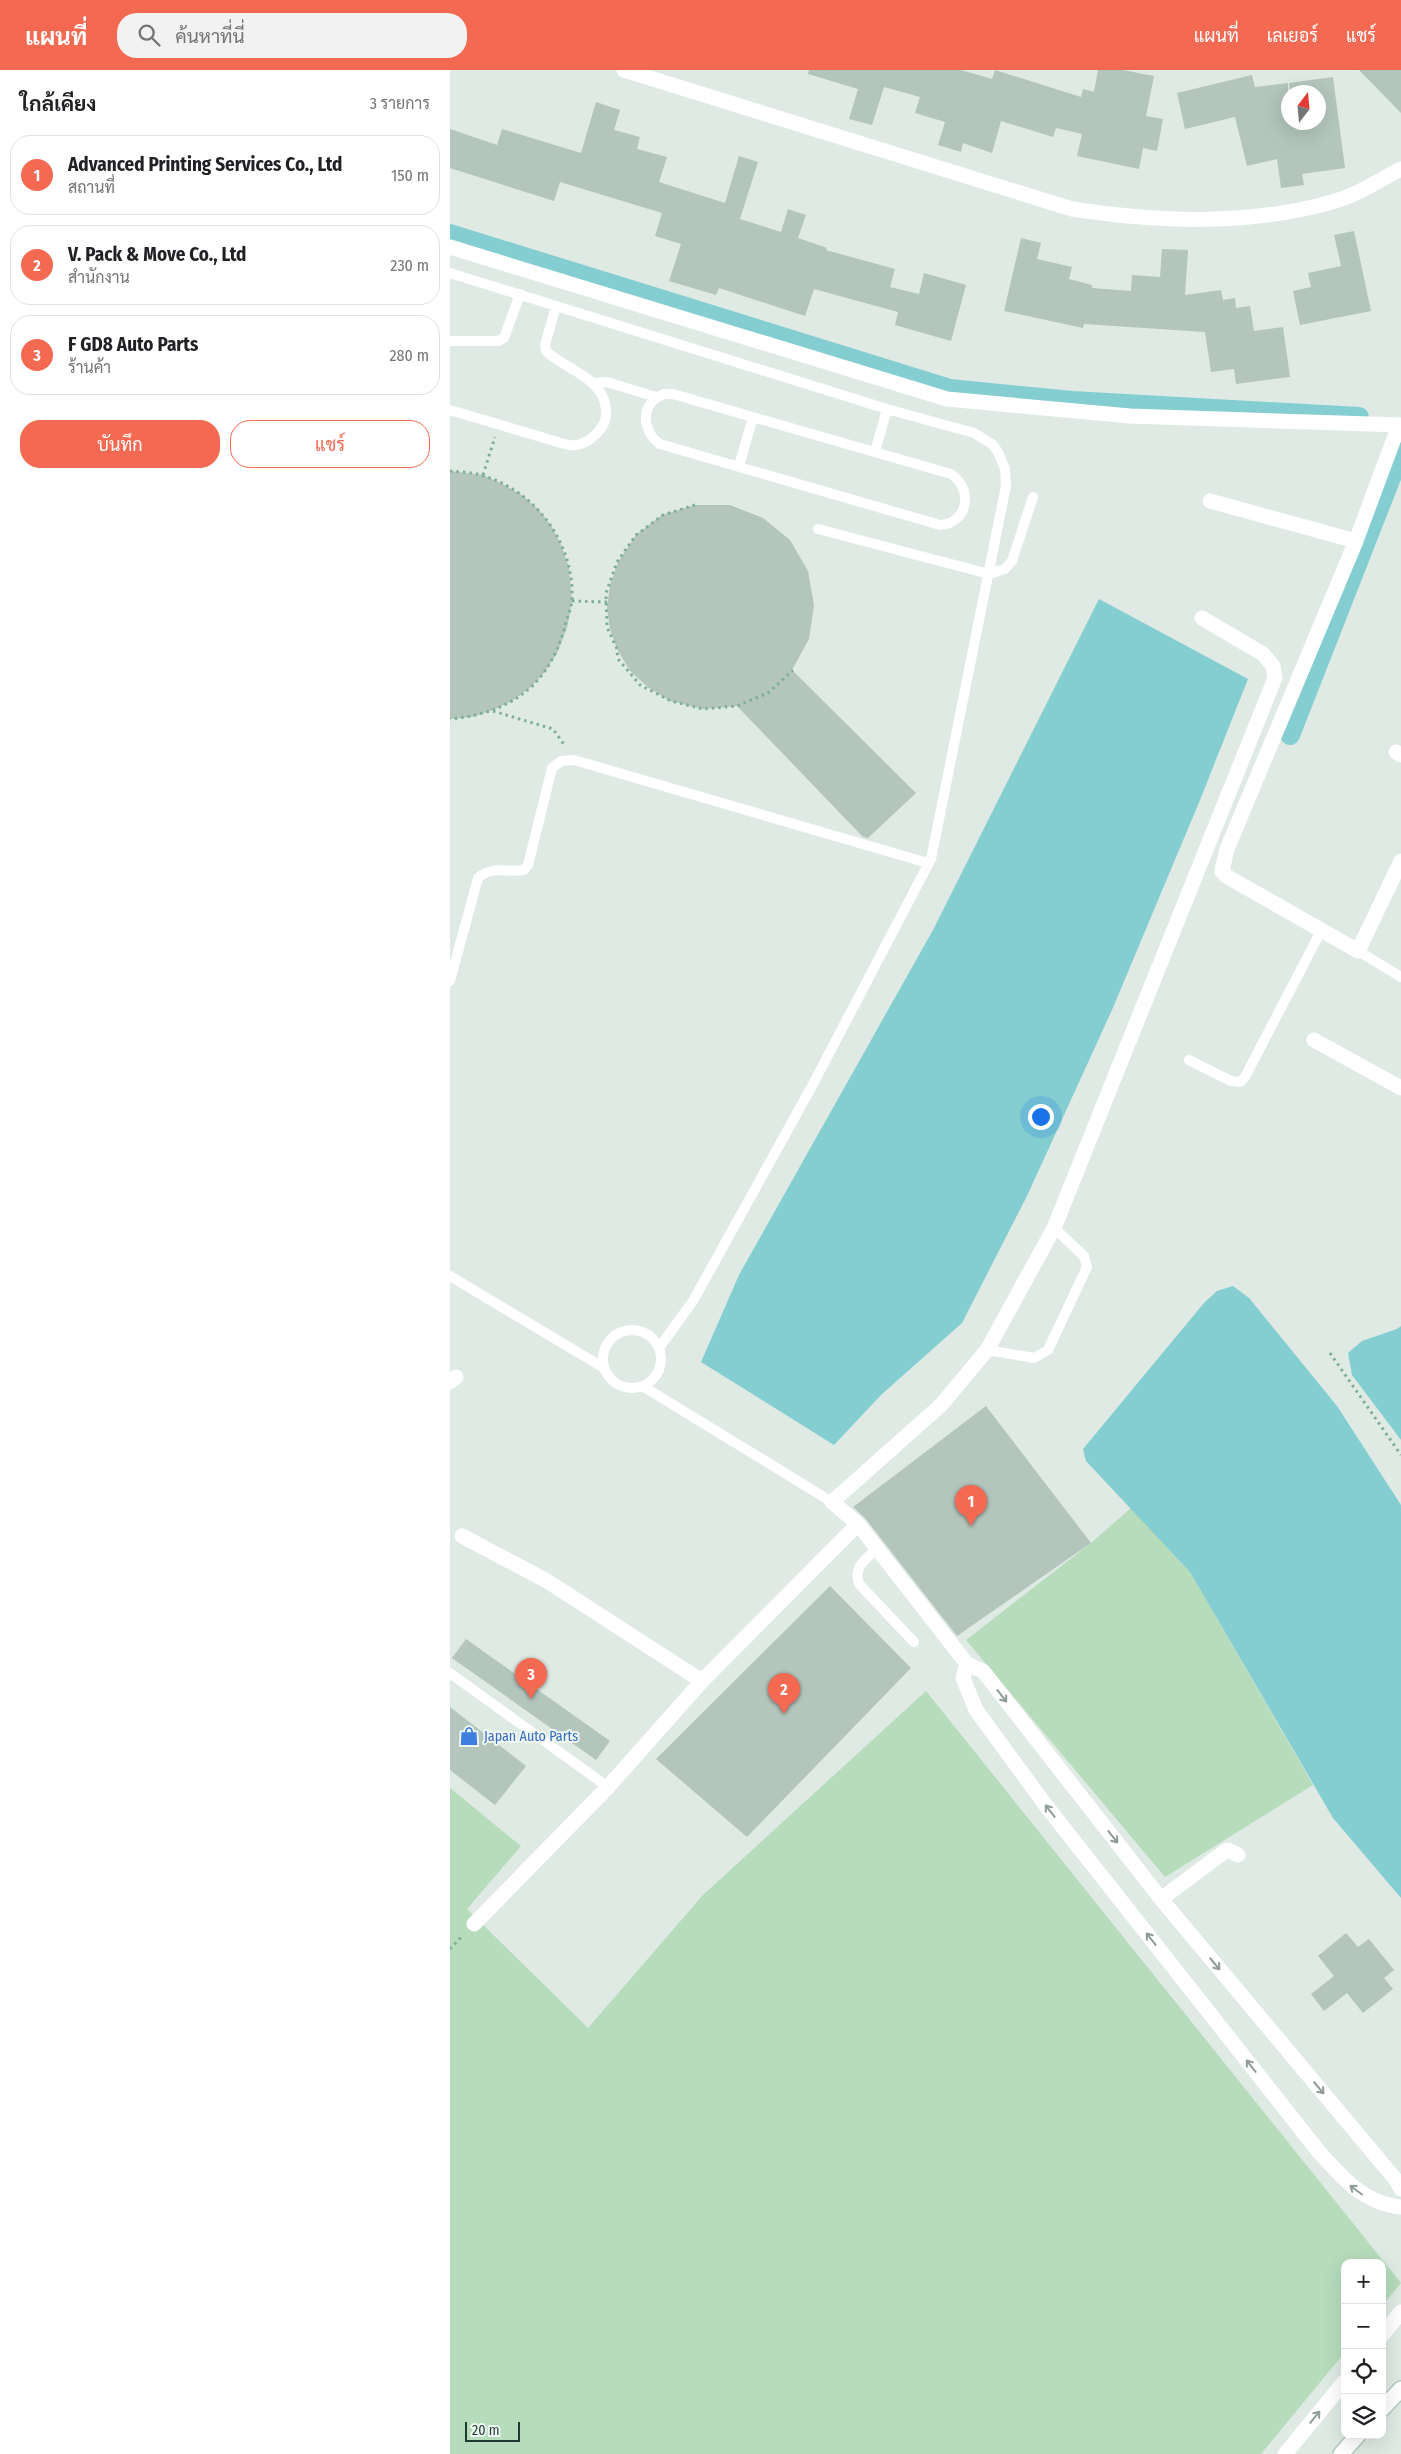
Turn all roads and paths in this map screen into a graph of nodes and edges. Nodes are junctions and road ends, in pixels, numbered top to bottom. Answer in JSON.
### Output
{"nodes":[{"id":1,"x":624,"y":70,"type":"edge"},
{"id":2,"x":1401,"y":169,"type":"edge"},
{"id":3,"x":450,"y":247,"type":"edge"},
{"id":4,"x":450,"y":272,"type":"edge"},
{"id":5,"x":520,"y":294,"type":"junction"},
{"id":6,"x":556,"y":306,"type":"junction"},
{"id":7,"x":450,"y":341,"type":"edge"},
{"id":8,"x":592,"y":383,"type":"junction"},
{"id":9,"x":656,"y":397,"type":"junction"},
{"id":10,"x":887,"y":409,"type":"junction"},
{"id":11,"x":450,"y":410,"type":"edge"},
{"id":12,"x":753,"y":417,"type":"junction"},
{"id":13,"x":499,"y":425,"type":"junction"},
{"id":14,"x":1400,"y":425,"type":"edge"},
{"id":15,"x":875,"y":452,"type":"junction"},
{"id":16,"x":739,"y":466,"type":"junction"},
{"id":17,"x":450,"y":471,"type":"edge"},
{"id":18,"x":483,"y":475,"type":"junction"},
{"id":19,"x":1033,"y":497,"type":"dead end"},
{"id":20,"x":1210,"y":501,"type":"dead end"},
{"id":21,"x":695,"y":505,"type":"dead end"},
{"id":22,"x":818,"y":529,"type":"dead end"},
{"id":23,"x":1356,"y":541,"type":"junction"},
{"id":24,"x":989,"y":574,"type":"junction"},
{"id":25,"x":572,"y":601,"type":"junction"},
{"id":26,"x":607,"y":602,"type":"junction"},
{"id":27,"x":1202,"y":618,"type":"dead end"},
{"id":28,"x":792,"y":670,"type":"dead end"},
{"id":29,"x":493,"y":710,"type":"junction"},
{"id":30,"x":450,"y":719,"type":"edge"},
{"id":31,"x":574,"y":760,"type":"junction"},
{"id":32,"x":1401,"y":861,"type":"edge"},
{"id":33,"x":928,"y":863,"type":"junction"},
{"id":34,"x":1321,"y":931,"type":"junction"},
{"id":35,"x":1358,"y":951,"type":"junction"},
{"id":36,"x":1401,"y":977,"type":"edge"},
{"id":37,"x":450,"y":981,"type":"edge"},
{"id":38,"x":1314,"y":1040,"type":"dead end"},
{"id":39,"x":1189,"y":1060,"type":"dead end"},
{"id":40,"x":1401,"y":1088,"type":"edge"},
{"id":41,"x":1054,"y":1228,"type":"junction"},
{"id":42,"x":450,"y":1276,"type":"edge"},
{"id":43,"x":659,"y":1348,"type":"junction"},
{"id":44,"x":988,"y":1350,"type":"junction"},
{"id":45,"x":1330,"y":1353,"type":"dead end"},
{"id":46,"x":604,"y":1368,"type":"junction"},
{"id":47,"x":644,"y":1387,"type":"junction"},
{"id":48,"x":1401,"y":1455,"type":"edge"},
{"id":49,"x":832,"y":1502,"type":"junction"},
{"id":50,"x":858,"y":1524,"type":"junction"},
{"id":51,"x":462,"y":1536,"type":"dead end"},
{"id":52,"x":877,"y":1548,"type":"junction"},
{"id":53,"x":914,"y":1642,"type":"dead end"},
{"id":54,"x":967,"y":1664,"type":"junction"},
{"id":55,"x":450,"y":1673,"type":"edge"},
{"id":56,"x":702,"y":1681,"type":"junction"},
{"id":57,"x":608,"y":1786,"type":"junction"},
{"id":58,"x":1238,"y":1855,"type":"dead end"},
{"id":59,"x":1162,"y":1899,"type":"junction"},
{"id":60,"x":474,"y":1924,"type":"dead end"},
{"id":61,"x":1401,"y":2189,"type":"edge"},
{"id":62,"x":1401,"y":2206,"type":"edge"},
{"id":63,"x":1401,"y":2312,"type":"edge"},
{"id":64,"x":1386,"y":2330,"type":"edge"},
{"id":65,"x":1341,"y":2386,"type":"edge"},
{"id":66,"x":1401,"y":2390,"type":"edge"},
{"id":67,"x":1386,"y":2406,"type":"edge"},
{"id":68,"x":1354,"y":2439,"type":"edge"},
{"id":69,"x":1285,"y":2454,"type":"edge"},
{"id":70,"x":1341,"y":2454,"type":"edge"}],
"edges":[{"from":1,"to":2,"type":"street"},
{"from":3,"to":14,"type":"street"},
{"from":4,"to":5,"type":"lane"},
{"from":5,"to":6,"type":"lane"},
{"from":5,"to":7,"type":"lane"},
{"from":6,"to":8,"type":"lane"},
{"from":6,"to":10,"type":"lane"},
{"from":8,"to":9,"type":"lane"},
{"from":8,"to":13,"type":"lane"},
{"from":9,"to":12,"type":"lane"},
{"from":9,"to":16,"type":"lane"},
{"from":10,"to":15,"type":"lane"},
{"from":10,"to":24,"type":"lane"},
{"from":11,"to":13,"type":"lane"},
{"from":12,"to":15,"type":"lane"},
{"from":12,"to":16,"type":"lane"},
{"from":13,"to":18,"type":"path"},
{"from":14,"to":23,"type":"street"},
{"from":15,"to":16,"type":"lane"},
{"from":17,"to":18,"type":"path"},
{"from":18,"to":25,"type":"path"},
{"from":19,"to":24,"type":"lane"},
{"from":20,"to":23,"type":"street"},
{"from":21,"to":26,"type":"path"},
{"from":22,"to":24,"type":"lane"},
{"from":23,"to":34,"type":"street"},
{"from":24,"to":33,"type":"lane"},
{"from":25,"to":26,"type":"path"},
{"from":25,"to":29,"type":"path"},
{"from":26,"to":28,"type":"path"},
{"from":27,"to":41,"type":"street"},
{"from":29,"to":30,"type":"path"},
{"from":29,"to":31,"type":"path"},
{"from":31,"to":33,"type":"lane"},
{"from":31,"to":37,"type":"lane"},
{"from":32,"to":35,"type":"street"},
{"from":33,"to":43,"type":"lane"},
{"from":34,"to":35,"type":"street"},
{"from":34,"to":39,"type":"lane"},
{"from":35,"to":36,"type":"lane"},
{"from":38,"to":40,"type":"street"},
{"from":41,"to":44,"type":"street"},
{"from":41,"to":44,"type":"lane"},
{"from":42,"to":46,"type":"lane"},
{"from":43,"to":46,"type":"lane"},
{"from":43,"to":47,"type":"lane"},
{"from":44,"to":49,"type":"street"},
{"from":45,"to":48,"type":"path"},
{"from":46,"to":47,"type":"lane"},
{"from":47,"to":49,"type":"lane"},
{"from":49,"to":50,"type":"street"},
{"from":50,"to":52,"type":"street"},
{"from":50,"to":56,"type":"street"},
{"from":51,"to":56,"type":"street"},
{"from":52,"to":53,"type":"lane"},
{"from":52,"to":54,"type":"street"},
{"from":54,"to":59,"type":"street","one_way":true},
{"from":62,"to":54,"type":"street","one_way":true},
{"from":55,"to":57,"type":"lane"},
{"from":56,"to":57,"type":"street"},
{"from":57,"to":60,"type":"street"},
{"from":58,"to":59,"type":"street"},
{"from":59,"to":61,"type":"street","one_way":true},
{"from":63,"to":64,"type":"street"},
{"from":69,"to":65,"type":"street","one_way":true},
{"from":66,"to":67,"type":"street"},
{"from":68,"to":70,"type":"street"}]}
